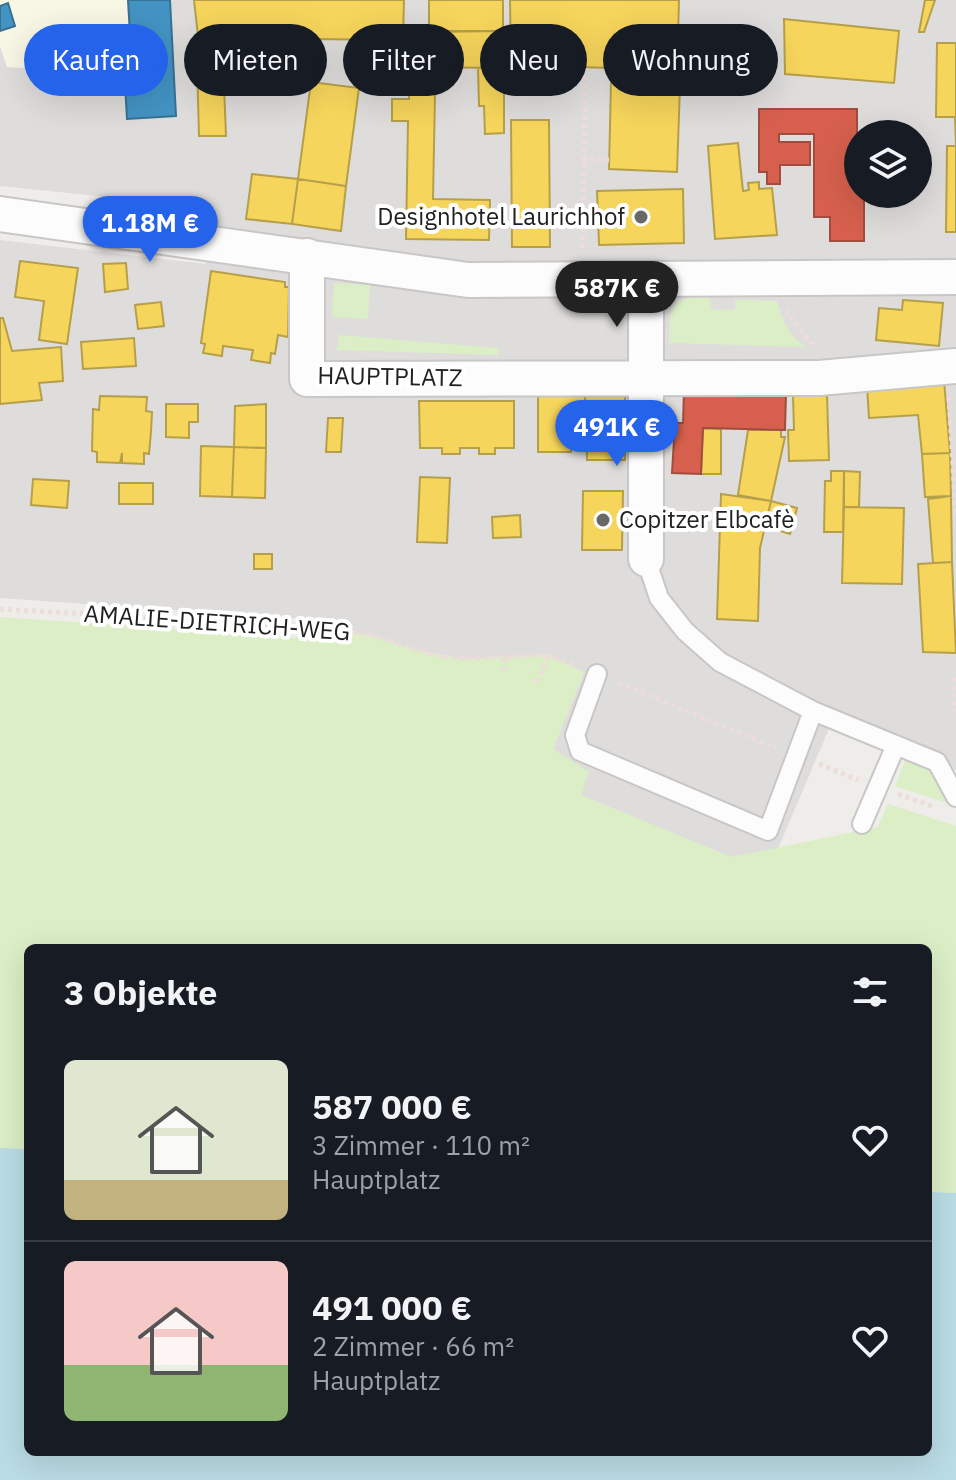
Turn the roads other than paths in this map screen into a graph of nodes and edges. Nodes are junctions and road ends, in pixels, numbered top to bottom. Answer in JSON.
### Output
{"nodes":[{"id":1,"x":0,"y":214,"type":"edge"},
{"id":2,"x":307,"y":256,"type":"junction"},
{"id":3,"x":956,"y":277,"type":"edge"},
{"id":4,"x":646,"y":280,"type":"junction"},
{"id":5,"x":951,"y":366,"type":"edge"},
{"id":6,"x":646,"y":377,"type":"junction"},
{"id":7,"x":646,"y":559,"type":"joint"},
{"id":8,"x":597,"y":674,"type":"road end"},
{"id":9,"x":813,"y":711,"type":"junction"},
{"id":10,"x":896,"y":745,"type":"junction"},
{"id":11,"x":956,"y":797,"type":"edge"},
{"id":12,"x":862,"y":824,"type":"dead end"}],
"edges":[{"from":1,"to":2,"type":"street"},
{"from":2,"to":4,"type":"street"},
{"from":2,"to":6,"type":"street","name":"HAUPTPLATZ"},
{"from":3,"to":4,"type":"street"},
{"from":4,"to":6,"type":"street"},
{"from":5,"to":6,"type":"street","name":"HAUPTPLATZ"},
{"from":6,"to":7,"type":"street"},
{"from":7,"to":9,"type":"lane"},
{"from":8,"to":9,"type":"lane"},
{"from":9,"to":10,"type":"lane"},
{"from":10,"to":11,"type":"lane"},
{"from":10,"to":12,"type":"lane"}]}
